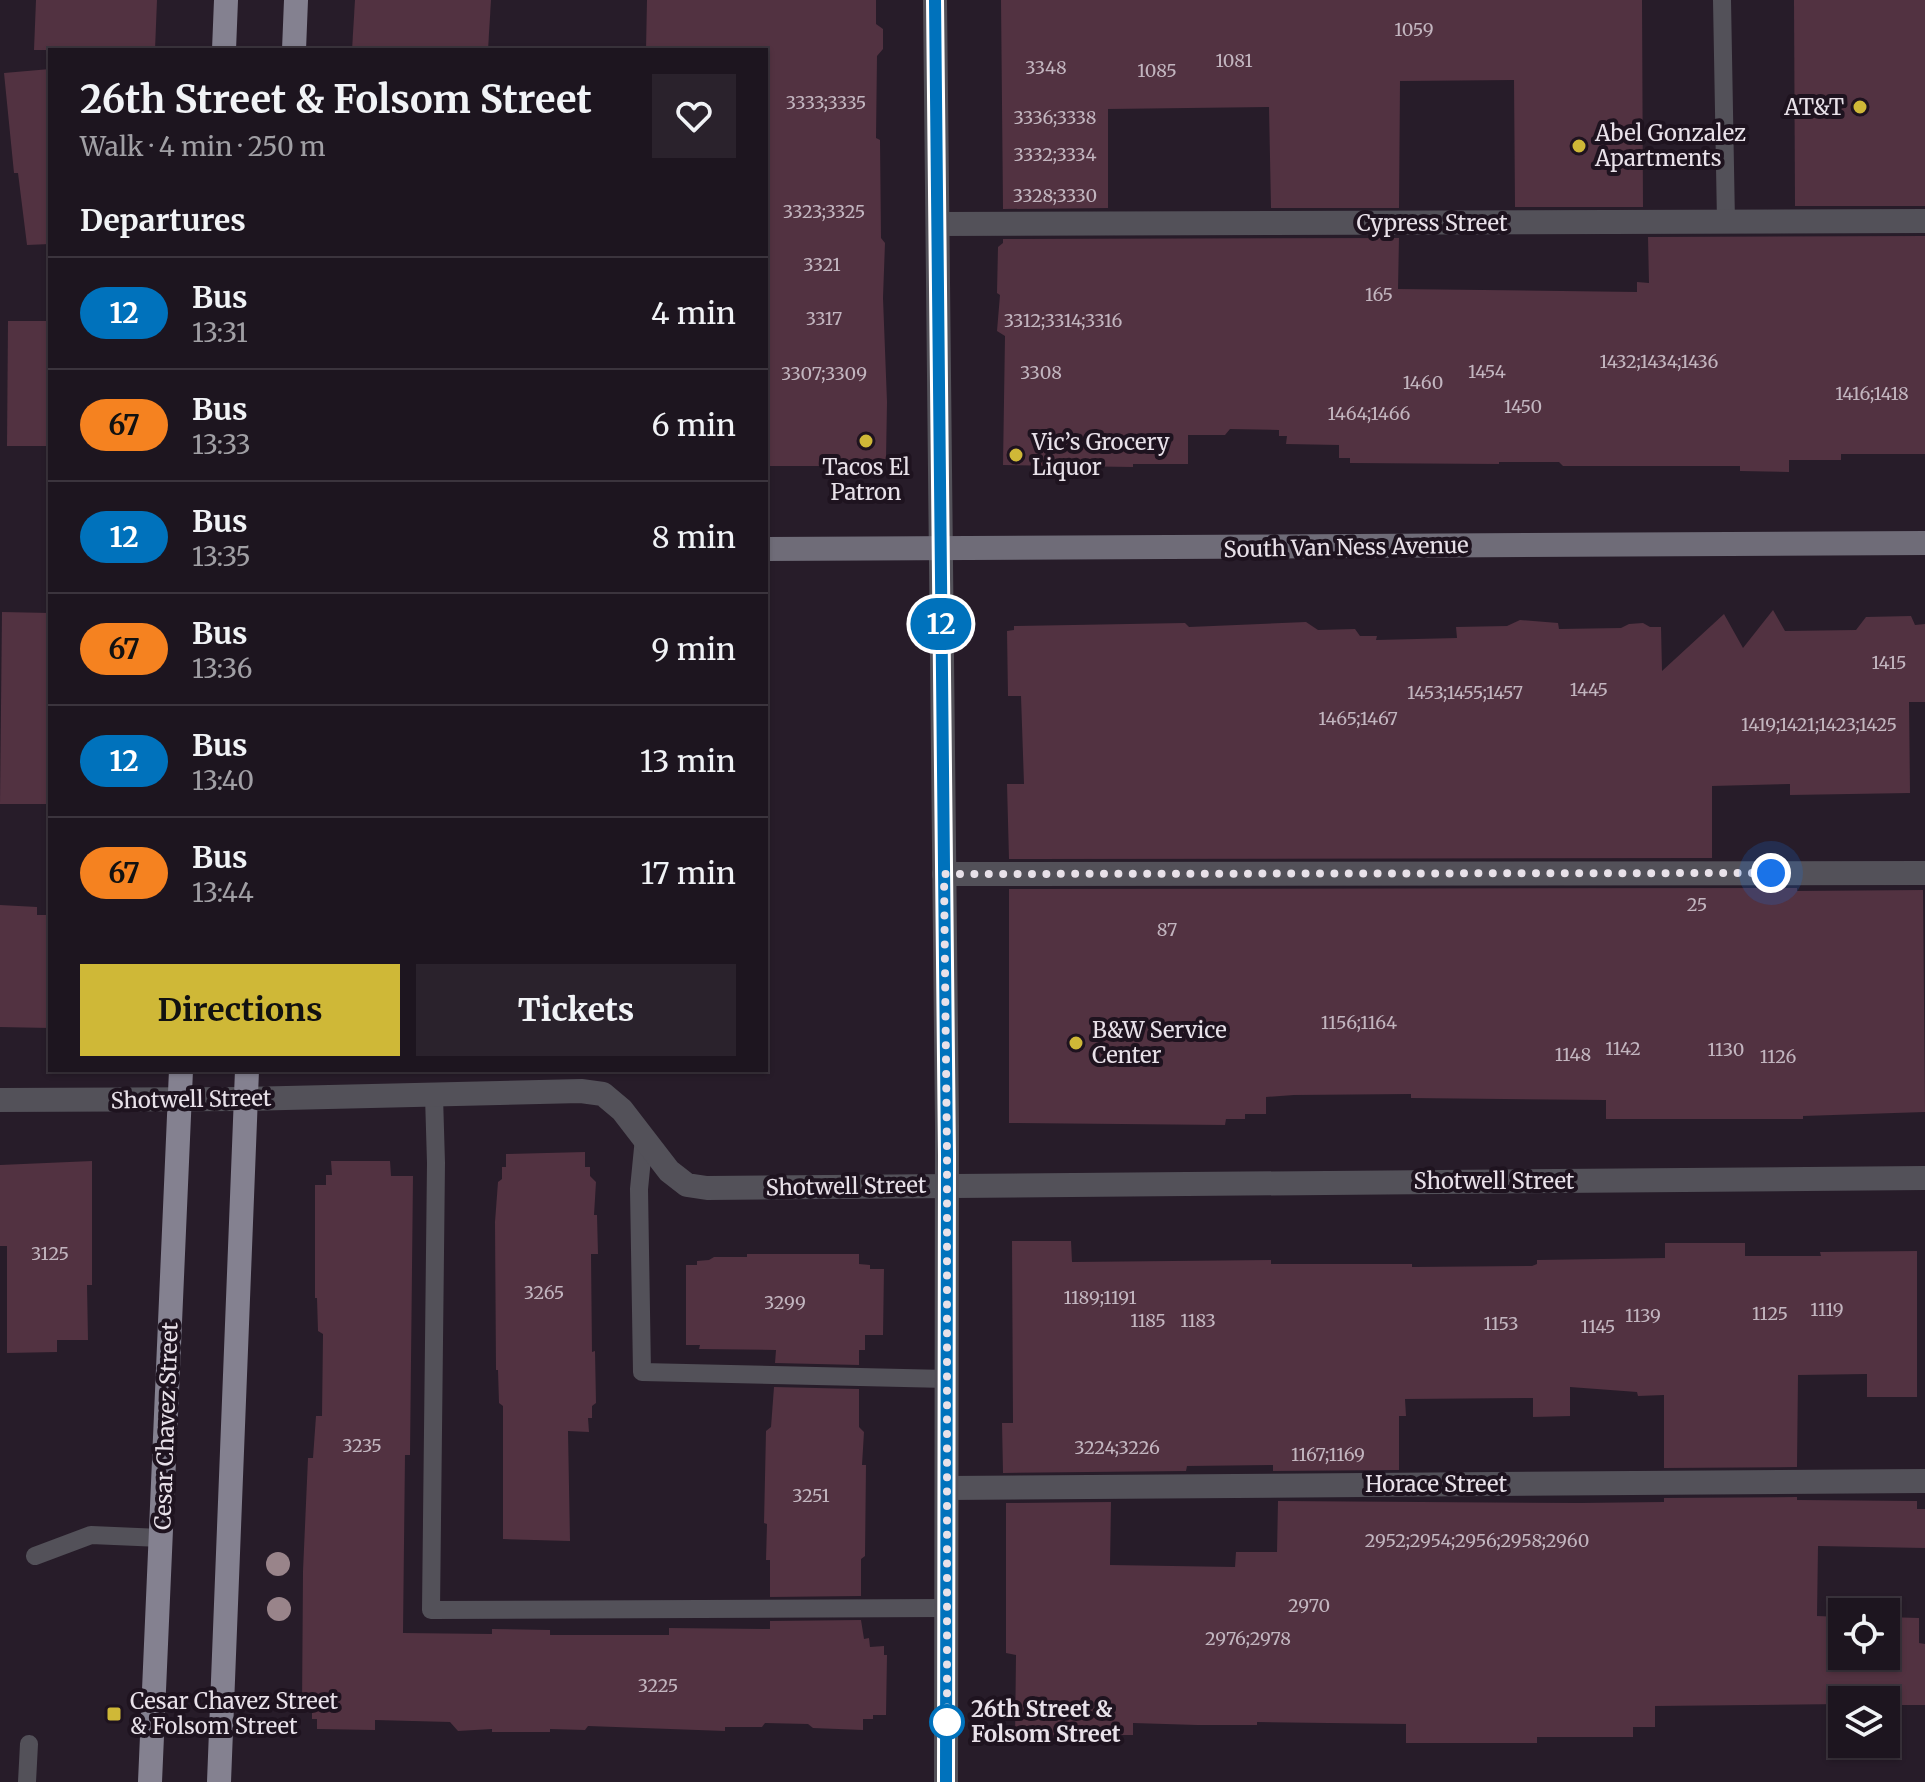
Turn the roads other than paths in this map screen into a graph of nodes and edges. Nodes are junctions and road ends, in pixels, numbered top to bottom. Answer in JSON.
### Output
{"nodes":[{"id":1,"x":226,"y":0,"type":"edge"},
{"id":2,"x":296,"y":0,"type":"edge"},
{"id":3,"x":935,"y":0,"type":"edge"},
{"id":4,"x":1722,"y":0,"type":"edge"},
{"id":5,"x":224,"y":48,"type":"edge"},
{"id":6,"x":294,"y":48,"type":"edge"},
{"id":7,"x":1925,"y":221,"type":"edge"},
{"id":8,"x":1726,"y":222,"type":"junction"},
{"id":9,"x":938,"y":224,"type":"junction"},
{"id":10,"x":1925,"y":543,"type":"edge"},
{"id":11,"x":768,"y":549,"type":"edge"},
{"id":12,"x":940,"y":549,"type":"junction"},
{"id":13,"x":1925,"y":873,"type":"edge"},
{"id":14,"x":944,"y":874,"type":"junction"},
{"id":15,"x":181,"y":1072,"type":"edge"},
{"id":16,"x":247,"y":1072,"type":"edge"},
{"id":17,"x":434,"y":1096,"type":"junction"},
{"id":18,"x":246,"y":1099,"type":"junction"},
{"id":19,"x":0,"y":1100,"type":"edge"},
{"id":20,"x":180,"y":1100,"type":"junction"},
{"id":21,"x":644,"y":1138,"type":"junction"},
{"id":22,"x":1925,"y":1178,"type":"edge"},
{"id":23,"x":947,"y":1185,"type":"junction"},
{"id":24,"x":947,"y":1379,"type":"junction"},
{"id":25,"x":1925,"y":1481,"type":"edge"},
{"id":26,"x":947,"y":1488,"type":"junction"},
{"id":27,"x":161,"y":1538,"type":"junction"},
{"id":28,"x":35,"y":1556,"type":"dead end"},
{"id":29,"x":946,"y":1608,"type":"junction"},
{"id":30,"x":29,"y":1744,"type":"dead end"},
{"id":31,"x":27,"y":1782,"type":"edge"},
{"id":32,"x":150,"y":1782,"type":"edge"},
{"id":33,"x":219,"y":1782,"type":"edge"},
{"id":34,"x":946,"y":1782,"type":"edge"}],
"edges":[{"from":1,"to":5,"type":"main road"},
{"from":2,"to":6,"type":"main road"},
{"from":3,"to":9,"type":"street"},
{"from":4,"to":8,"type":"lane"},
{"from":7,"to":8,"type":"street","name":"Cypress Street"},
{"from":8,"to":9,"type":"street","name":"Cypress Street"},
{"from":9,"to":12,"type":"street"},
{"from":10,"to":12,"type":"main road","name":"South Van Ness Avenue"},
{"from":11,"to":12,"type":"main road","name":"South Van Ness Avenue"},
{"from":12,"to":14,"type":"street"},
{"from":13,"to":14,"type":"street"},
{"from":14,"to":23,"type":"street"},
{"from":15,"to":20,"type":"main road","name":"Cesar Chavez Street"},
{"from":16,"to":18,"type":"main road"},
{"from":17,"to":18,"type":"street","name":"Shotwell Street"},
{"from":17,"to":21,"type":"street","name":"Shotwell Street"},
{"from":17,"to":29,"type":"lane"},
{"from":18,"to":20,"type":"street","name":"Shotwell Street"},
{"from":18,"to":33,"type":"main road"},
{"from":19,"to":20,"type":"street","name":"Shotwell Street"},
{"from":20,"to":27,"type":"main road","name":"Cesar Chavez Street"},
{"from":21,"to":23,"type":"street","name":"Shotwell Street"},
{"from":21,"to":24,"type":"lane"},
{"from":22,"to":23,"type":"street","name":"Shotwell Street"},
{"from":23,"to":24,"type":"street"},
{"from":24,"to":26,"type":"street"},
{"from":25,"to":26,"type":"street","name":"Horace Street"},
{"from":26,"to":29,"type":"street"},
{"from":27,"to":28,"type":"lane"},
{"from":27,"to":32,"type":"main road","name":"Cesar Chavez Street"},
{"from":29,"to":34,"type":"street"},
{"from":30,"to":31,"type":"lane"}]}
